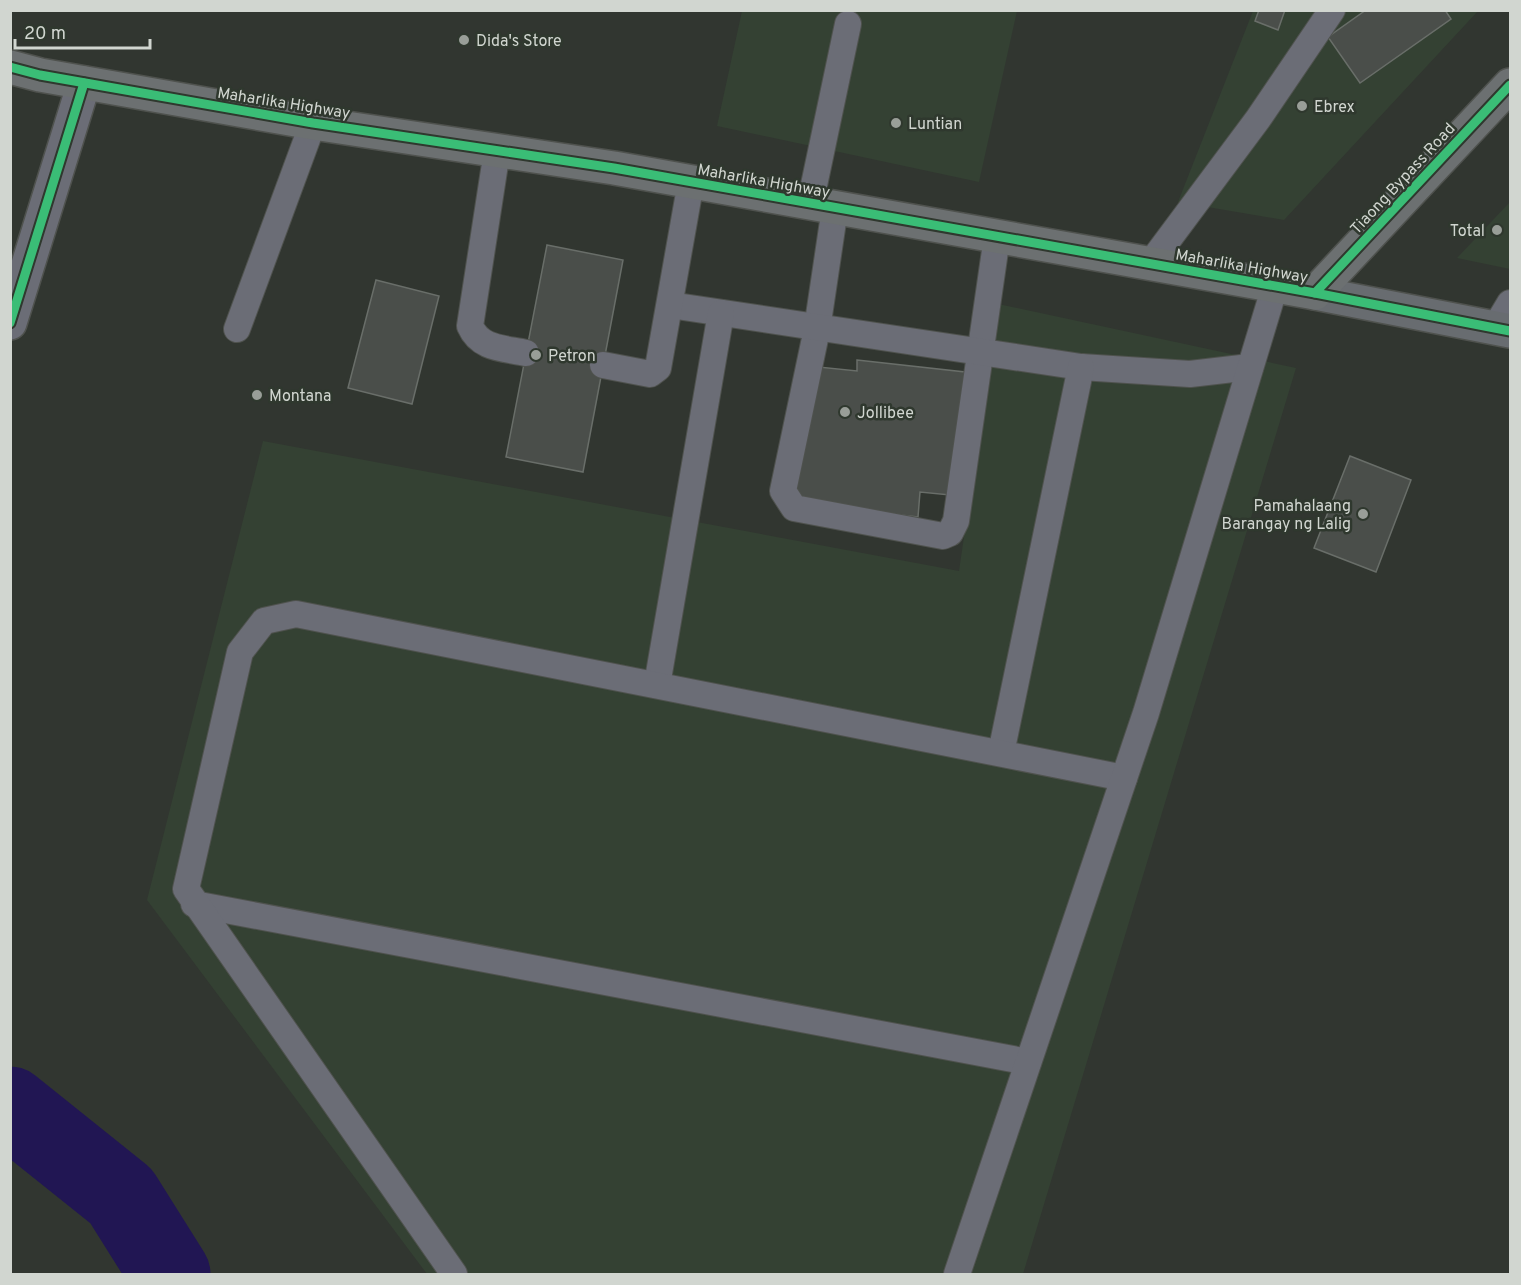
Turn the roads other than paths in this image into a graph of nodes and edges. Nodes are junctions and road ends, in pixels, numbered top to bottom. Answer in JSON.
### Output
{"nodes":[{"id":1,"x":1332,"y":10,"type":"edge"},
{"id":2,"x":848,"y":24,"type":"dead end"},
{"id":3,"x":10,"y":67,"type":"edge"},
{"id":4,"x":84,"y":82,"type":"junction"},
{"id":5,"x":1510,"y":85,"type":"edge"},
{"id":6,"x":313,"y":123,"type":"junction"},
{"id":7,"x":497,"y":151,"type":"junction"},
{"id":8,"x":691,"y":182,"type":"junction"},
{"id":9,"x":823,"y":206,"type":"junction"},
{"id":10,"x":997,"y":237,"type":"junction"},
{"id":11,"x":1150,"y":264,"type":"junction"},
{"id":12,"x":1275,"y":286,"type":"junction"},
{"id":13,"x":1315,"y":292,"type":"junction"},
{"id":14,"x":670,"y":305,"type":"junction"},
{"id":15,"x":721,"y":313,"type":"junction"},
{"id":16,"x":1505,"y":320,"type":"edge"},
{"id":17,"x":10,"y":323,"type":"edge"},
{"id":18,"x":237,"y":329,"type":"dead end"},
{"id":19,"x":817,"y":329,"type":"junction"},
{"id":20,"x":980,"y":351,"type":"junction"},
{"id":21,"x":526,"y":352,"type":"dead end"},
{"id":22,"x":603,"y":365,"type":"dead end"},
{"id":23,"x":1250,"y":366,"type":"junction"},
{"id":24,"x":1081,"y":367,"type":"junction"},
{"id":25,"x":657,"y":685,"type":"junction"},
{"id":26,"x":1001,"y":753,"type":"junction"},
{"id":27,"x":1124,"y":778,"type":"junction"},
{"id":28,"x":194,"y":904,"type":"junction"},
{"id":29,"x":1028,"y":1062,"type":"junction"},
{"id":30,"x":454,"y":1275,"type":"edge"},
{"id":31,"x":957,"y":1275,"type":"edge"}],
"edges":[{"from":1,"to":11,"type":"lane"},
{"from":2,"to":9,"type":"lane"},
{"from":3,"to":4,"type":"highway","name":"Maharlika Highway"},
{"from":4,"to":6,"type":"highway","name":"Maharlika Highway"},
{"from":4,"to":17,"type":"street"},
{"from":5,"to":13,"type":"highway","name":"Tiaong Bypass Road"},
{"from":6,"to":7,"type":"highway","name":"Maharlika Highway"},
{"from":6,"to":18,"type":"lane"},
{"from":7,"to":8,"type":"highway","name":"Maharlika Highway"},
{"from":7,"to":21,"type":"lane"},
{"from":8,"to":9,"type":"highway","name":"Maharlika Highway"},
{"from":8,"to":14,"type":"lane"},
{"from":9,"to":10,"type":"highway","name":"Maharlika Highway"},
{"from":9,"to":19,"type":"lane"},
{"from":10,"to":11,"type":"highway","name":"Maharlika Highway"},
{"from":10,"to":20,"type":"lane"},
{"from":11,"to":12,"type":"highway","name":"Maharlika Highway"},
{"from":12,"to":13,"type":"highway","name":"Maharlika Highway"},
{"from":12,"to":23,"type":"lane"},
{"from":13,"to":16,"type":"main road","name":"Maharlika Highway"},
{"from":14,"to":15,"type":"lane"},
{"from":14,"to":22,"type":"lane"},
{"from":15,"to":19,"type":"lane"},
{"from":15,"to":25,"type":"lane"},
{"from":19,"to":20,"type":"lane"},
{"from":19,"to":20,"type":"lane"},
{"from":20,"to":24,"type":"lane"},
{"from":23,"to":24,"type":"lane"},
{"from":23,"to":27,"type":"lane"},
{"from":24,"to":26,"type":"lane"},
{"from":25,"to":26,"type":"lane"},
{"from":25,"to":28,"type":"lane"},
{"from":26,"to":27,"type":"lane"},
{"from":27,"to":29,"type":"lane"},
{"from":28,"to":29,"type":"lane"},
{"from":28,"to":30,"type":"lane"},
{"from":29,"to":31,"type":"lane"}]}
